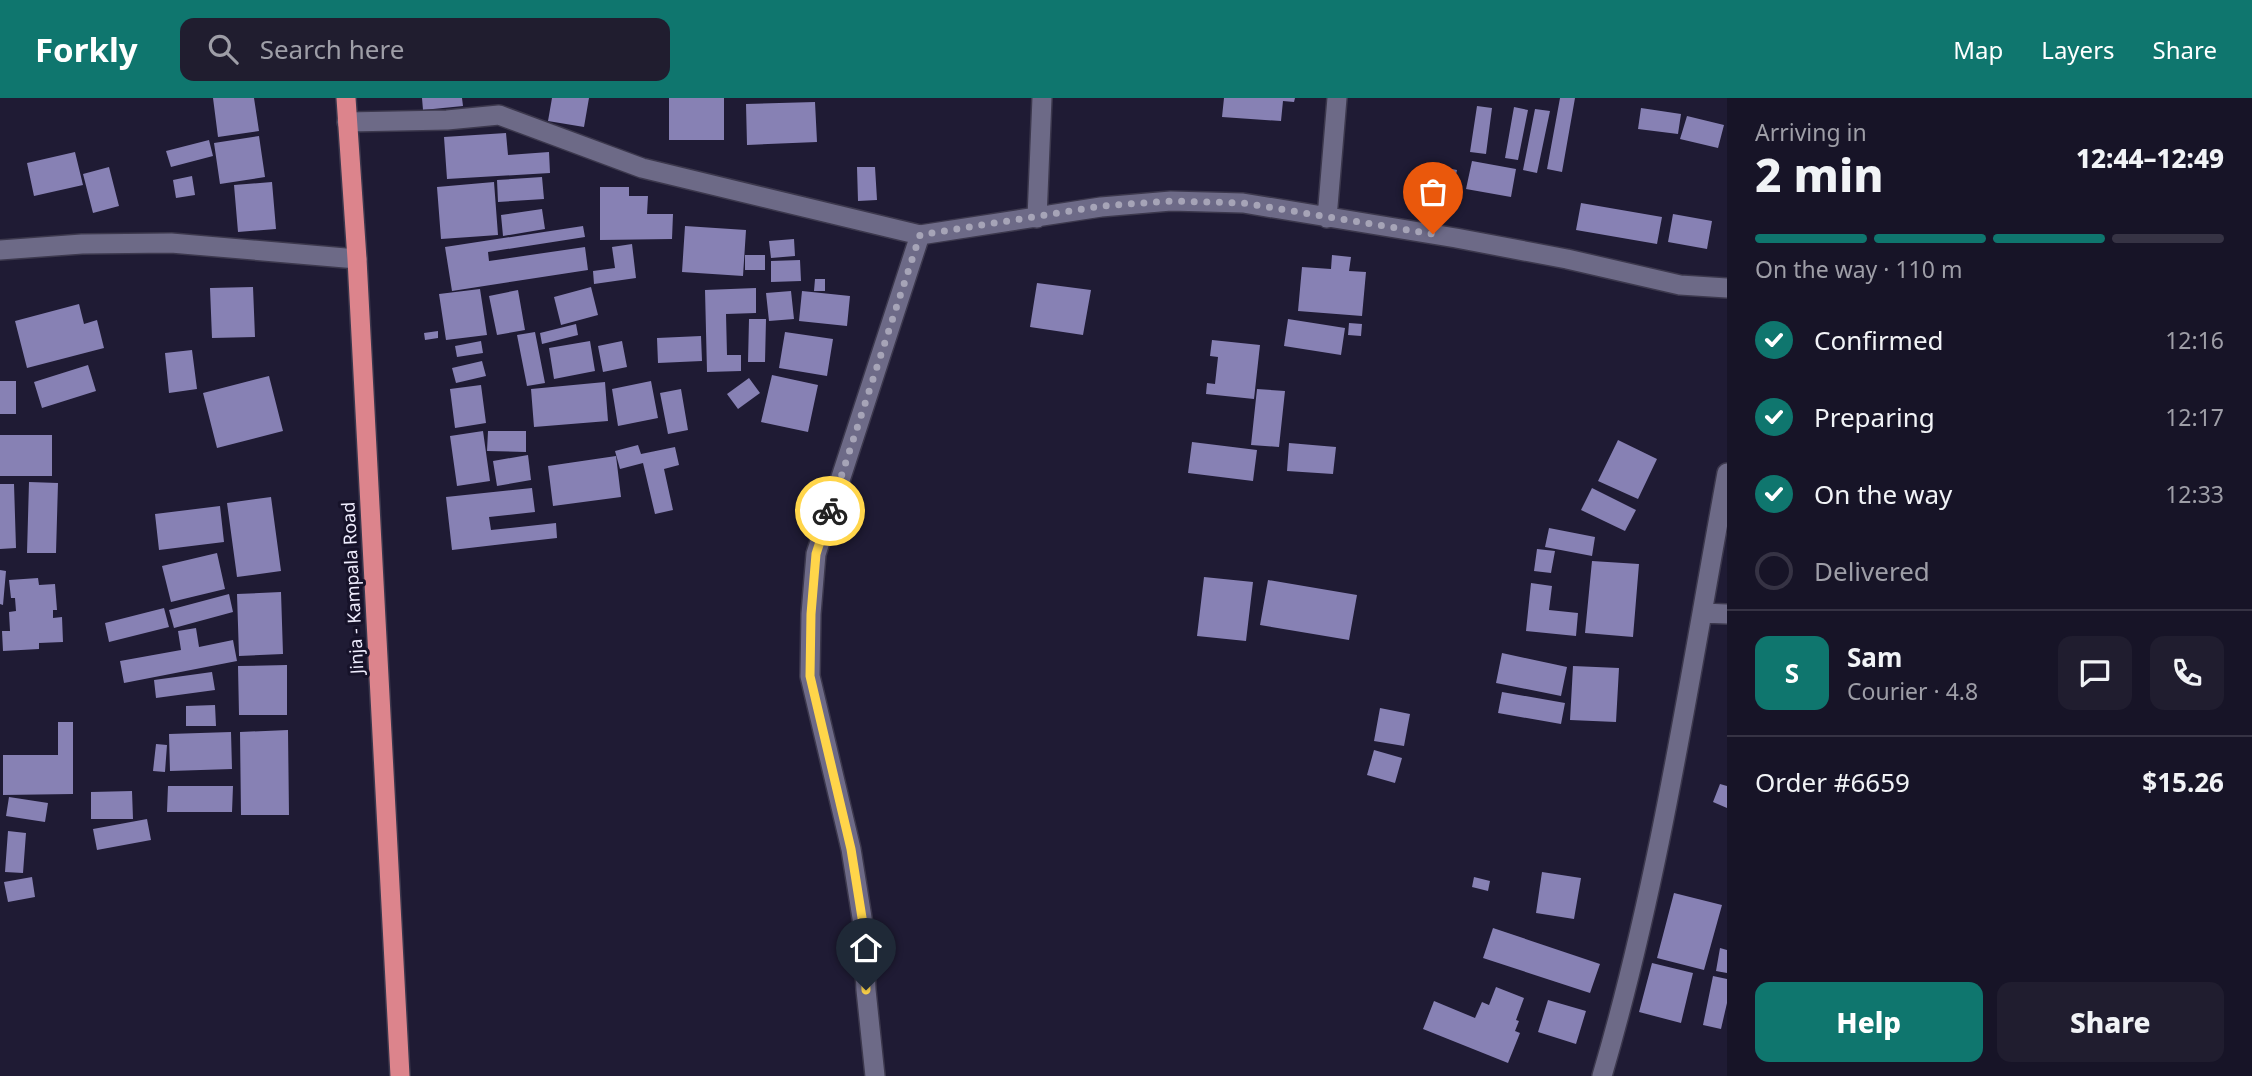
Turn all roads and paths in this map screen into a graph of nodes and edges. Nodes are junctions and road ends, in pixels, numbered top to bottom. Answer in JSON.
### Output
{"nodes":[{"id":1,"x":346,"y":98,"type":"edge"},
{"id":2,"x":1042,"y":98,"type":"edge"},
{"id":3,"x":1337,"y":98,"type":"edge"},
{"id":4,"x":347,"y":122,"type":"junction"},
{"id":5,"x":1037,"y":218,"type":"junction"},
{"id":6,"x":1326,"y":218,"type":"junction"},
{"id":7,"x":920,"y":235,"type":"junction"},
{"id":8,"x":0,"y":250,"type":"edge"},
{"id":9,"x":357,"y":259,"type":"junction"},
{"id":10,"x":1727,"y":288,"type":"edge"},
{"id":11,"x":1727,"y":473,"type":"edge"},
{"id":12,"x":1702,"y":613,"type":"junction"},
{"id":13,"x":1727,"y":614,"type":"edge"},
{"id":14,"x":400,"y":1076,"type":"edge"},
{"id":15,"x":876,"y":1076,"type":"edge"},
{"id":16,"x":1602,"y":1076,"type":"edge"}],
"edges":[{"from":1,"to":4,"type":"highway","name":"Jinja - Kampala Road"},
{"from":2,"to":5,"type":"street"},
{"from":3,"to":6,"type":"street"},
{"from":4,"to":7,"type":"street"},
{"from":4,"to":9,"type":"highway","name":"Jinja - Kampala Road"},
{"from":5,"to":6,"type":"street"},
{"from":5,"to":7,"type":"street"},
{"from":6,"to":10,"type":"street"},
{"from":7,"to":15,"type":"street"},
{"from":8,"to":9,"type":"street"},
{"from":9,"to":14,"type":"highway","name":"Jinja - Kampala Road"},
{"from":11,"to":12,"type":"street"},
{"from":12,"to":13,"type":"street"},
{"from":12,"to":16,"type":"street"}]}
